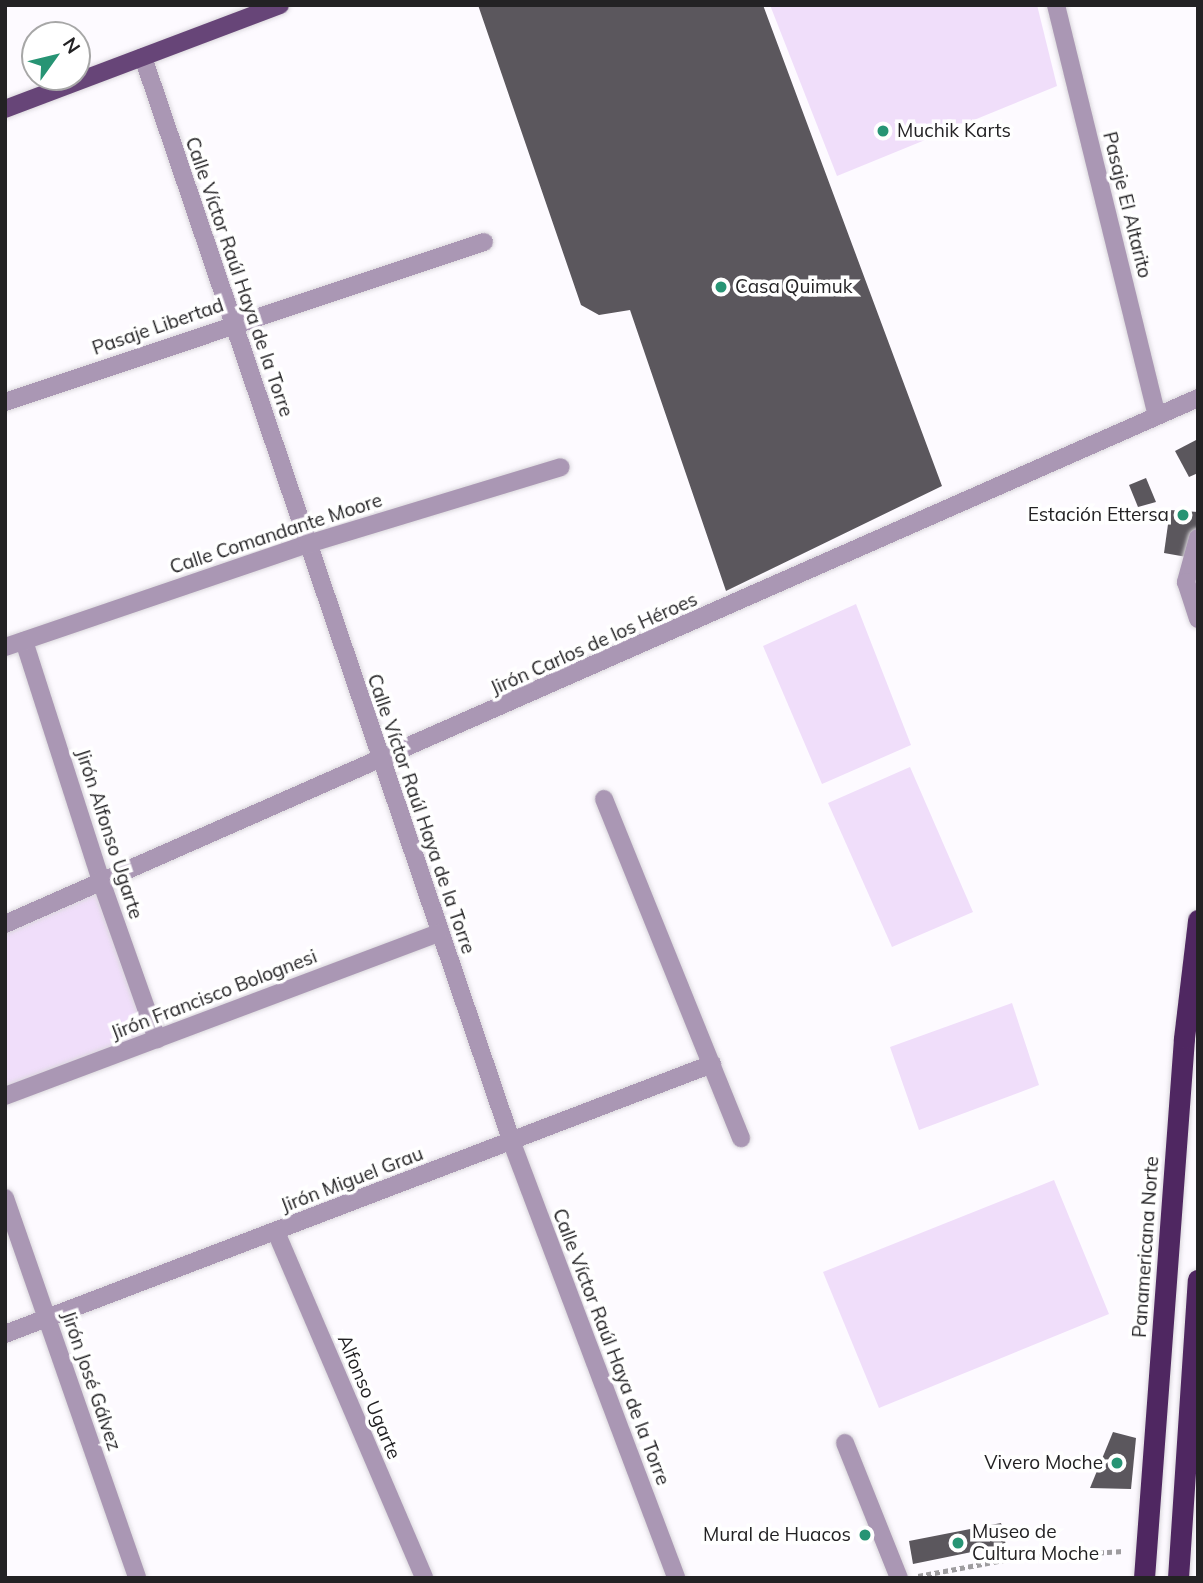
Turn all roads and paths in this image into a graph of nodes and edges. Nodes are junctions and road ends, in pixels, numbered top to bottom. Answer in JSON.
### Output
{"nodes":[{"id":1,"x":281,"y":5,"type":"edge"},
{"id":2,"x":1056,"y":5,"type":"edge"},
{"id":3,"x":143,"y":57,"type":"junction"},
{"id":4,"x":5,"y":109,"type":"edge"},
{"id":5,"x":484,"y":242,"type":"dead end"},
{"id":6,"x":233,"y":324,"type":"junction"},
{"id":7,"x":5,"y":402,"type":"edge"},
{"id":8,"x":1196,"y":402,"type":"edge"},
{"id":9,"x":1157,"y":415,"type":"junction"},
{"id":10,"x":561,"y":467,"type":"dead end"},
{"id":11,"x":1198,"y":538,"type":"edge"},
{"id":12,"x":307,"y":544,"type":"junction"},
{"id":13,"x":1198,"y":619,"type":"edge"},
{"id":14,"x":24,"y":641,"type":"junction"},
{"id":15,"x":5,"y":647,"type":"edge"},
{"id":16,"x":381,"y":761,"type":"junction"},
{"id":17,"x":604,"y":799,"type":"dead end"},
{"id":18,"x":101,"y":881,"type":"junction"},
{"id":19,"x":1198,"y":920,"type":"edge"},
{"id":20,"x":5,"y":924,"type":"edge"},
{"id":21,"x":438,"y":933,"type":"junction"},
{"id":22,"x":157,"y":1039,"type":"junction"},
{"id":23,"x":712,"y":1064,"type":"junction"},
{"id":24,"x":5,"y":1096,"type":"edge"},
{"id":25,"x":741,"y":1138,"type":"dead end"},
{"id":26,"x":512,"y":1143,"type":"junction"},
{"id":27,"x":5,"y":1198,"type":"edge"},
{"id":28,"x":276,"y":1232,"type":"junction"},
{"id":29,"x":1198,"y":1280,"type":"edge"},
{"id":30,"x":47,"y":1318,"type":"junction"},
{"id":31,"x":5,"y":1334,"type":"edge"},
{"id":32,"x":845,"y":1443,"type":"dead end"},
{"id":33,"x":1191,"y":1479,"type":"edge"},
{"id":34,"x":1146,"y":1549,"type":"junction"},
{"id":35,"x":137,"y":1578,"type":"edge"},
{"id":36,"x":424,"y":1578,"type":"edge"},
{"id":37,"x":676,"y":1578,"type":"edge"},
{"id":38,"x":899,"y":1578,"type":"edge"},
{"id":39,"x":908,"y":1578,"type":"edge"},
{"id":40,"x":1144,"y":1578,"type":"edge"},
{"id":41,"x":1178,"y":1578,"type":"edge"}],
"edges":[{"from":1,"to":3,"type":"main road"},
{"from":2,"to":9,"type":"street","name":"Pasaje El Altarito"},
{"from":3,"to":4,"type":"main road"},
{"from":3,"to":6,"type":"street","name":"Calle Víctor Raúl Haya de la Torre"},
{"from":5,"to":6,"type":"street","name":"Pasaje Libertad"},
{"from":6,"to":7,"type":"street","name":"Pasaje Libertad"},
{"from":6,"to":12,"type":"street","name":"Calle Víctor Raúl Haya de la Torre"},
{"from":8,"to":9,"type":"street","name":"Jirón Carlos de los Héroes"},
{"from":9,"to":16,"type":"street","name":"Jirón Carlos de los Héroes"},
{"from":10,"to":12,"type":"street","name":"Calle Comandante Moore"},
{"from":11,"to":13,"type":"street"},
{"from":12,"to":14,"type":"street","name":"Calle Comandante Moore"},
{"from":12,"to":16,"type":"street","name":"Calle Víctor Raúl Haya de la Torre"},
{"from":14,"to":15,"type":"street","name":"Calle Comandante Moore"},
{"from":14,"to":18,"type":"street","name":"Jirón Alfonso Ugarte"},
{"from":16,"to":18,"type":"street","name":"Jirón Carlos de los Héroes"},
{"from":16,"to":21,"type":"street","name":"Calle Víctor Raúl Haya de la Torre"},
{"from":17,"to":23,"type":"street"},
{"from":18,"to":20,"type":"street","name":"Jirón Carlos de los Héroes"},
{"from":18,"to":22,"type":"street","name":"Jirón Alfonso Ugarte"},
{"from":19,"to":34,"type":"highway","name":"Panamericana Norte"},
{"from":21,"to":22,"type":"street","name":"Jirón Francisco Bolognesi"},
{"from":21,"to":26,"type":"street","name":"Calle Víctor Raúl Haya de la Torre"},
{"from":22,"to":24,"type":"street","name":"Jirón Francisco Bolognesi"},
{"from":23,"to":25,"type":"street"},
{"from":23,"to":26,"type":"street","name":"Jirón Miguel Grau"},
{"from":26,"to":28,"type":"street","name":"Jirón Miguel Grau"},
{"from":26,"to":37,"type":"street","name":"Calle Víctor Raúl Haya de la Torre"},
{"from":27,"to":30,"type":"street","name":"Jirón José Gálvez"},
{"from":28,"to":30,"type":"street","name":"Jirón Miguel Grau"},
{"from":28,"to":36,"type":"street","name":"Alfonso Ugarte"},
{"from":29,"to":33,"type":"highway"},
{"from":30,"to":31,"type":"street","name":"Jirón Miguel Grau"},
{"from":30,"to":35,"type":"street","name":"Jirón José Gálvez"},
{"from":32,"to":38,"type":"street"},
{"from":33,"to":41,"type":"highway"},
{"from":34,"to":39,"type":"path"},
{"from":34,"to":40,"type":"highway","name":"Panamericana Norte"}]}
